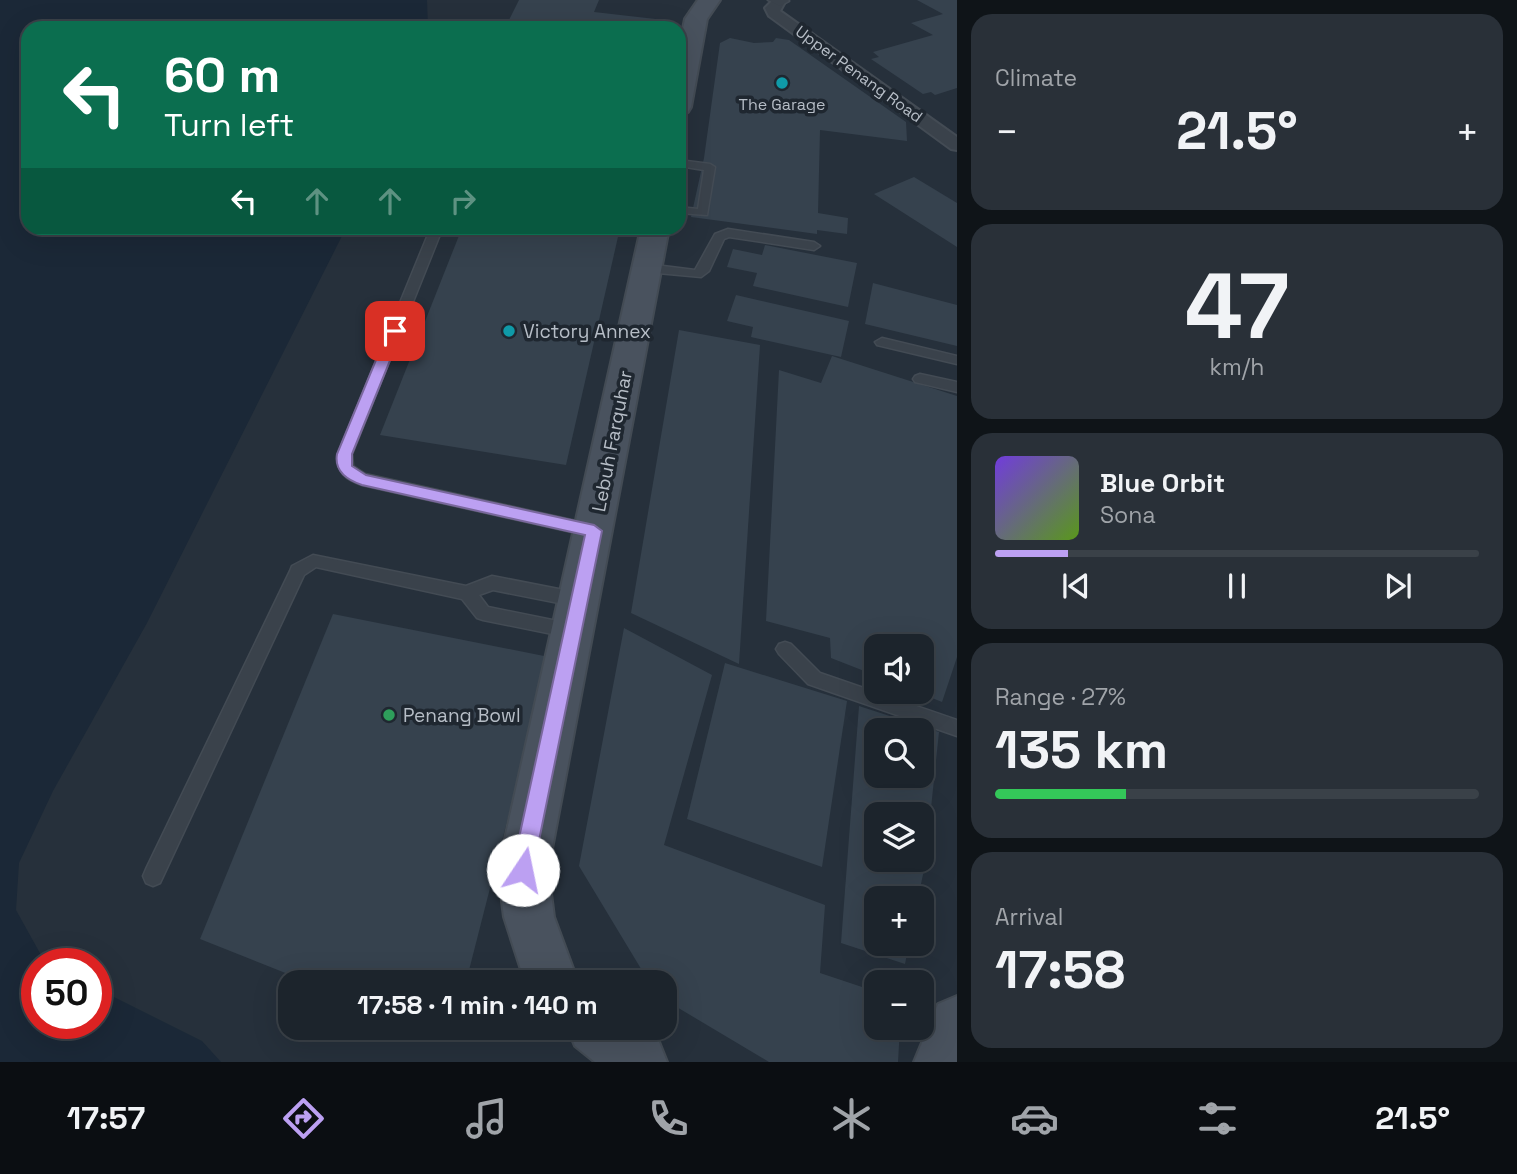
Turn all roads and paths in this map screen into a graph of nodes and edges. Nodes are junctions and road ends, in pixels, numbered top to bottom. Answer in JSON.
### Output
{"nodes":[{"id":1,"x":709,"y":0,"type":"edge"},
{"id":2,"x":778,"y":1,"type":"edge"},
{"id":3,"x":686,"y":71,"type":"edge"},
{"id":4,"x":957,"y":145,"type":"edge"},
{"id":5,"x":686,"y":164,"type":"edge"},
{"id":6,"x":686,"y":211,"type":"edge"},
{"id":7,"x":434,"y":235,"type":"edge"},
{"id":8,"x":654,"y":235,"type":"edge"},
{"id":9,"x":814,"y":246,"type":"dead end"},
{"id":10,"x":647,"y":268,"type":"junction"},
{"id":11,"x":882,"y":342,"type":"dead end"},
{"id":12,"x":957,"y":360,"type":"edge"},
{"id":13,"x":920,"y":379,"type":"dead end"},
{"id":14,"x":957,"y":387,"type":"edge"},
{"id":15,"x":594,"y":531,"type":"junction"},
{"id":16,"x":467,"y":593,"type":"junction"},
{"id":17,"x":575,"y":615,"type":"junction"},
{"id":18,"x":785,"y":649,"type":"dead end"},
{"id":19,"x":957,"y":728,"type":"edge"},
{"id":20,"x":153,"y":876,"type":"dead end"},
{"id":21,"x":548,"y":970,"type":"edge"},
{"id":22,"x":957,"y":1023,"type":"edge"},
{"id":23,"x":582,"y":1040,"type":"edge"},
{"id":24,"x":611,"y":1040,"type":"edge"},
{"id":25,"x":957,"y":1049,"type":"edge"},
{"id":26,"x":593,"y":1062,"type":"edge"},
{"id":27,"x":639,"y":1062,"type":"edge"},
{"id":28,"x":942,"y":1062,"type":"edge"},
{"id":29,"x":956,"y":1062,"type":"edge"}],
"edges":[{"from":1,"to":3,"type":"main road"},
{"from":2,"to":4,"type":"street","name":"Upper Penang Road"},
{"from":5,"to":6,"type":"lane"},
{"from":7,"to":15,"type":"lane"},
{"from":8,"to":10,"type":"main road","name":"Lebuh Farquhar"},
{"from":9,"to":10,"type":"lane"},
{"from":10,"to":15,"type":"main road","name":"Lebuh Farquhar"},
{"from":11,"to":12,"type":"lane"},
{"from":13,"to":14,"type":"lane"},
{"from":15,"to":17,"type":"main road","name":"Lebuh Farquhar"},
{"from":16,"to":17,"type":"lane"},
{"from":16,"to":17,"type":"lane"},
{"from":16,"to":20,"type":"lane"},
{"from":17,"to":21,"type":"main road","name":"Lebuh Farquhar"},
{"from":18,"to":19,"type":"lane"},
{"from":22,"to":28,"type":"main road"},
{"from":23,"to":26,"type":"main road"},
{"from":24,"to":27,"type":"main road"},
{"from":25,"to":29,"type":"main road"}]}
